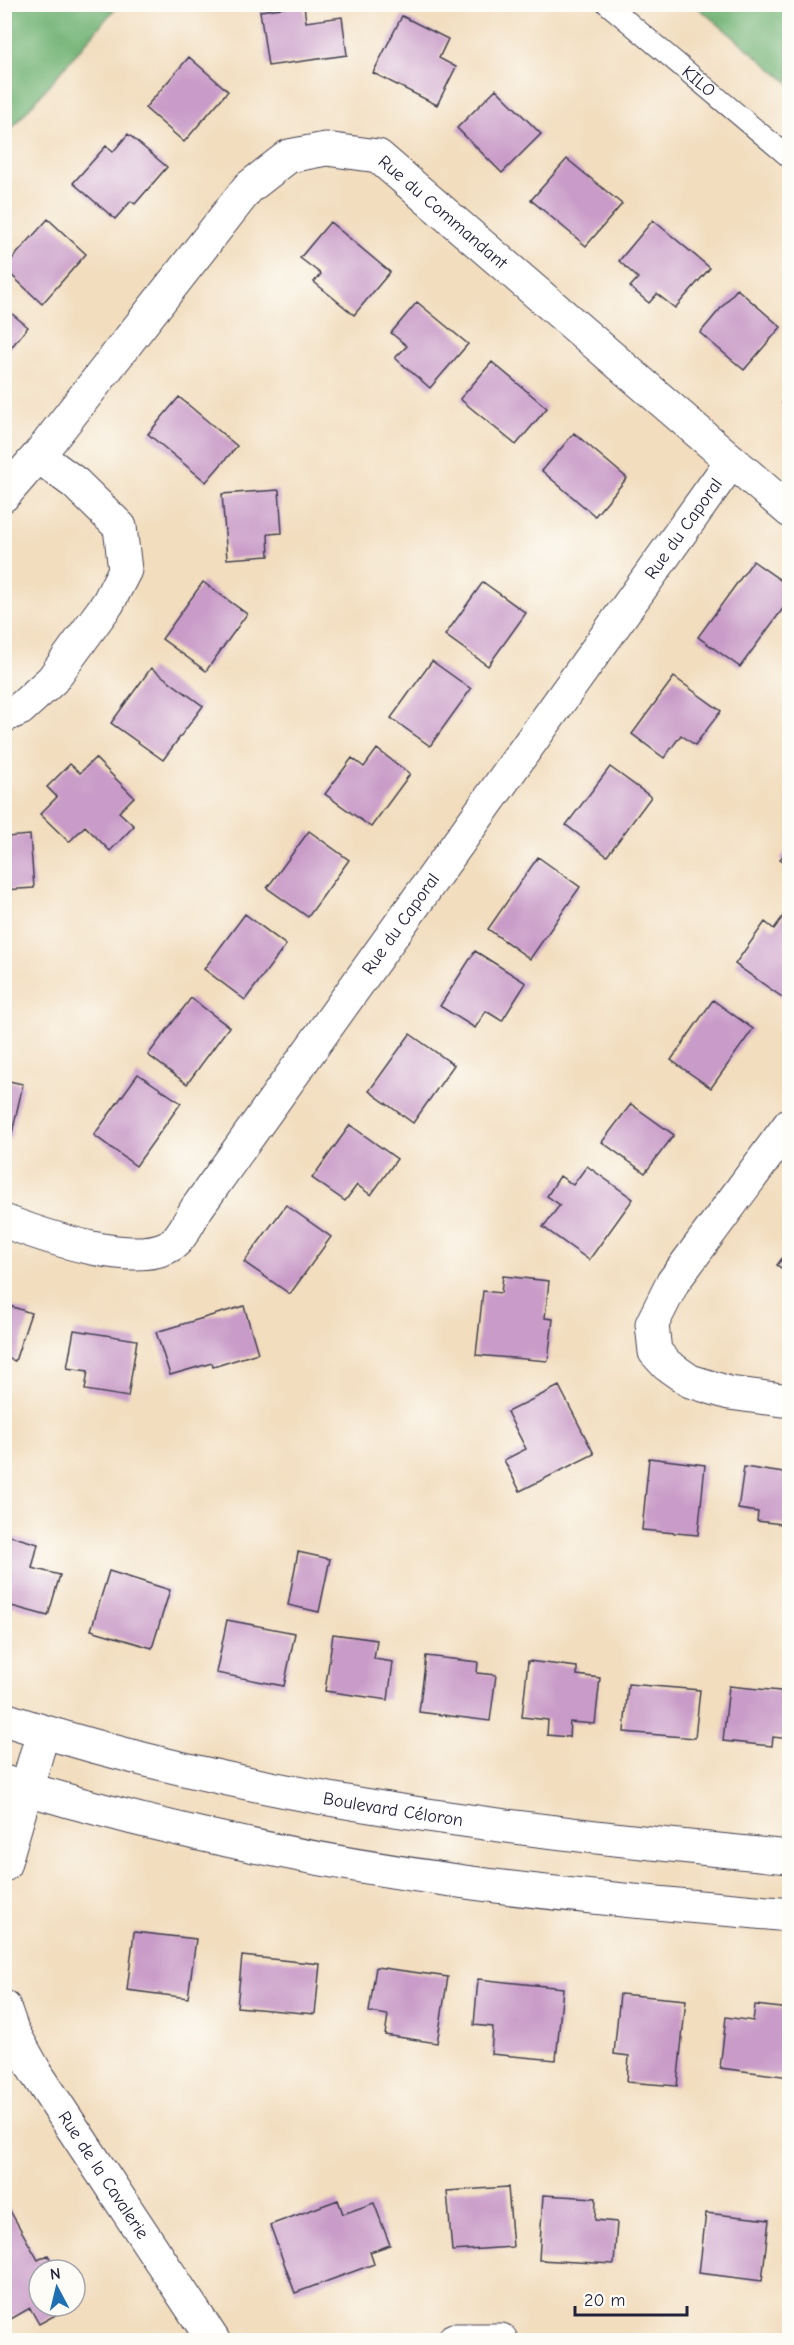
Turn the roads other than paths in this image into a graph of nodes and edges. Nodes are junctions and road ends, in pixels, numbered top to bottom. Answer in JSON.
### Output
{"nodes":[{"id":1,"x":607,"y":4,"type":"edge"},
{"id":2,"x":789,"y":158,"type":"edge"},
{"id":3,"x":38,"y":456,"type":"junction"},
{"id":4,"x":731,"y":462,"type":"junction"},
{"id":5,"x":4,"y":495,"type":"edge"},
{"id":6,"x":789,"y":511,"type":"edge"},
{"id":7,"x":4,"y":716,"type":"edge"},
{"id":8,"x":789,"y":1124,"type":"edge"},
{"id":9,"x":4,"y":1221,"type":"edge"},
{"id":10,"x":789,"y":1401,"type":"edge"},
{"id":11,"x":4,"y":1719,"type":"edge"},
{"id":12,"x":43,"y":1732,"type":"junction"},
{"id":13,"x":15,"y":1786,"type":"edge"},
{"id":14,"x":789,"y":1857,"type":"edge"},
{"id":15,"x":4,"y":1865,"type":"edge"},
{"id":16,"x":789,"y":1915,"type":"edge"},
{"id":17,"x":4,"y":2007,"type":"edge"},
{"id":18,"x":213,"y":2340,"type":"edge"},
{"id":19,"x":454,"y":2340,"type":"edge"},
{"id":20,"x":501,"y":2340,"type":"edge"}],
"edges":[{"from":1,"to":2,"type":"lane","name":"KILO"},
{"from":3,"to":4,"type":"street","name":"Rue du Commandant"},
{"from":3,"to":5,"type":"street","name":"Rue du Commandant"},
{"from":3,"to":7,"type":"street"},
{"from":4,"to":6,"type":"street","name":"Rue du Commandant"},
{"from":4,"to":9,"type":"street","name":"Rue du Caporal"},
{"from":8,"to":10,"type":"street"},
{"from":11,"to":12,"type":"street","name":"Boulevard Céloron"},
{"from":12,"to":13,"type":"street"},
{"from":12,"to":14,"type":"street","name":"Boulevard Céloron"},
{"from":13,"to":15,"type":"street"},
{"from":13,"to":16,"type":"street"},
{"from":17,"to":18,"type":"street","name":"Rue de la Cavalerie"},
{"from":19,"to":20,"type":"street"}]}
